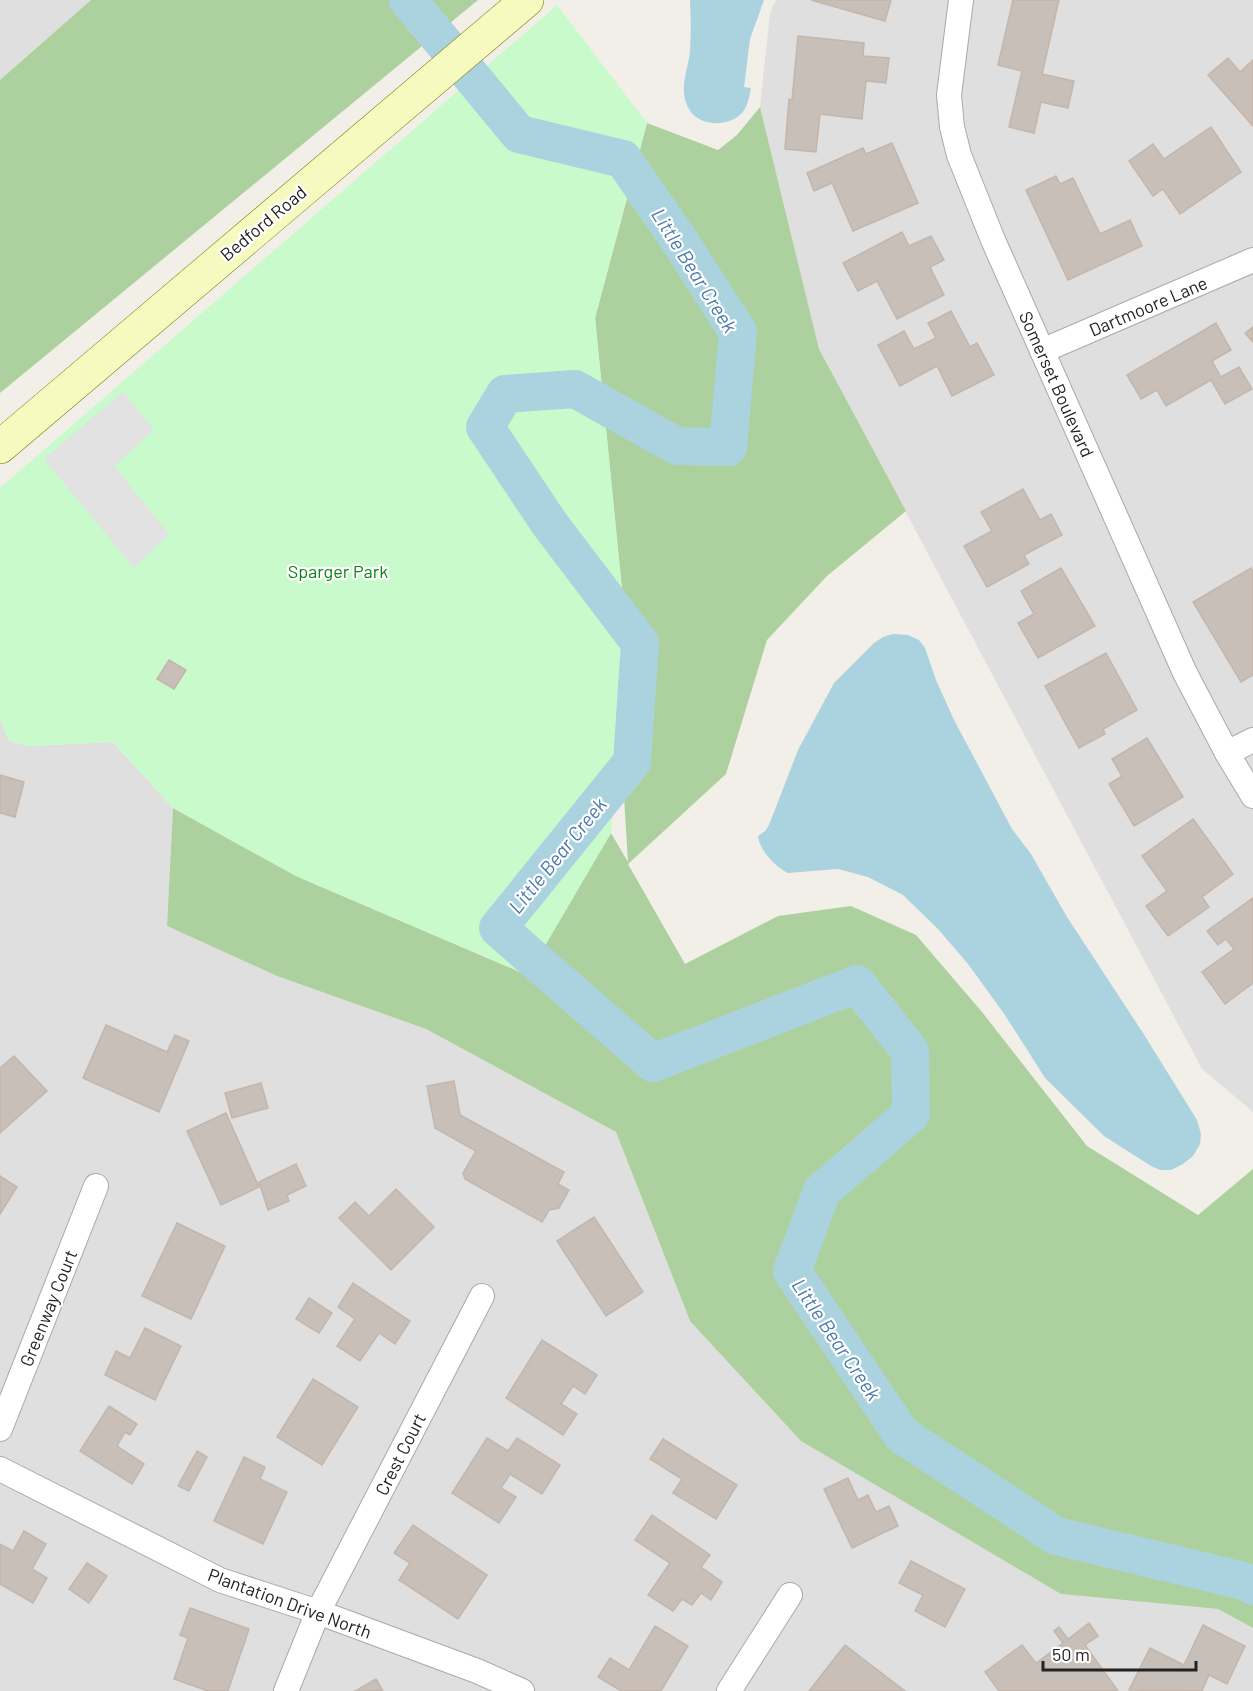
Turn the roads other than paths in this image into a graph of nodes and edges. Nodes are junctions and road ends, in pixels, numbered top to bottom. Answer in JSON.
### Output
{"nodes":[{"id":1,"x":527,"y":0,"type":"edge"},
{"id":2,"x":961,"y":0,"type":"edge"},
{"id":3,"x":1253,"y":260,"type":"edge"},
{"id":4,"x":1042,"y":351,"type":"junction"},
{"id":5,"x":0,"y":447,"type":"edge"},
{"id":6,"x":1253,"y":740,"type":"edge"},
{"id":7,"x":1227,"y":753,"type":"junction"},
{"id":8,"x":1253,"y":796,"type":"edge"},
{"id":9,"x":96,"y":1186,"type":"dead end"},
{"id":10,"x":482,"y":1296,"type":"dead end"},
{"id":11,"x":0,"y":1429,"type":"edge"},
{"id":12,"x":0,"y":1469,"type":"edge"},
{"id":13,"x":790,"y":1595,"type":"dead end"},
{"id":14,"x":318,"y":1612,"type":"junction"},
{"id":15,"x":286,"y":1691,"type":"edge"},
{"id":16,"x":522,"y":1691,"type":"edge"},
{"id":17,"x":729,"y":1691,"type":"edge"}],
"edges":[{"from":1,"to":5,"type":"street","name":"Bedford Road"},
{"from":2,"to":4,"type":"street","name":"Somerset Boulevard"},
{"from":3,"to":4,"type":"street","name":"Dartmoore Lane"},
{"from":4,"to":7,"type":"street","name":"Somerset Boulevard"},
{"from":6,"to":7,"type":"street"},
{"from":7,"to":8,"type":"street","name":"Somerset Boulevard"},
{"from":9,"to":11,"type":"street","name":"Greenway Court"},
{"from":10,"to":14,"type":"street","name":"Crest Court"},
{"from":12,"to":14,"type":"street","name":"Plantation Drive North"},
{"from":13,"to":17,"type":"street"},
{"from":14,"to":15,"type":"street","name":"Crest Court"},
{"from":14,"to":16,"type":"street","name":"Plantation Drive North"}]}
